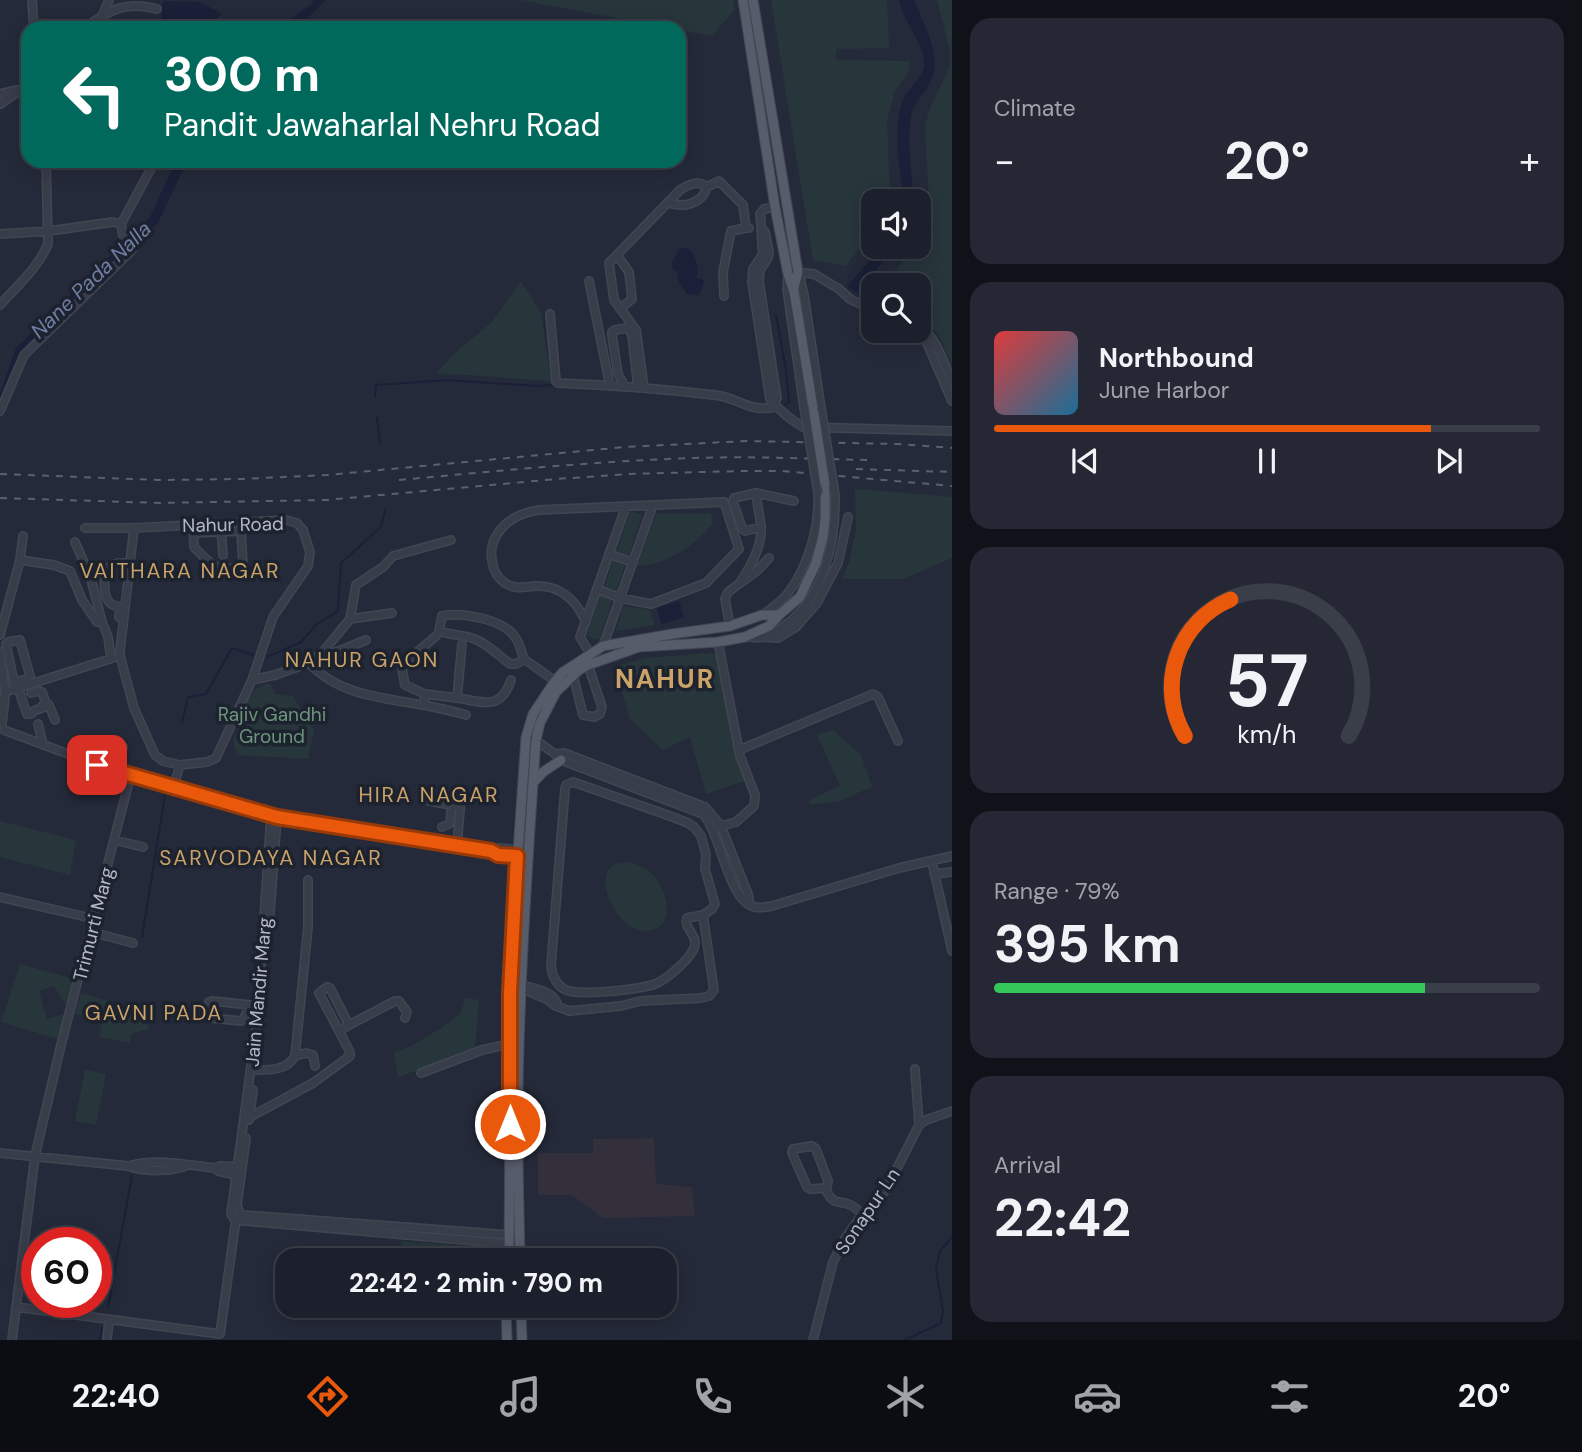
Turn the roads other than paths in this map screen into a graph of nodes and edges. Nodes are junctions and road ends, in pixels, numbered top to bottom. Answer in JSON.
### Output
{"nodes":[{"id":1,"x":32,"y":0,"type":"edge"},
{"id":2,"x":109,"y":0,"type":"edge"},
{"id":3,"x":743,"y":0,"type":"edge"},
{"id":4,"x":753,"y":0,"type":"edge"},
{"id":5,"x":157,"y":9,"type":"dead end"},
{"id":6,"x":103,"y":14,"type":"junction"},
{"id":7,"x":34,"y":21,"type":"edge"},
{"id":8,"x":94,"y":21,"type":"edge"},
{"id":9,"x":19,"y":90,"type":"joint"},
{"id":10,"x":0,"y":94,"type":"edge"},
{"id":11,"x":0,"y":104,"type":"edge"},
{"id":12,"x":46,"y":168,"type":"edge"},
{"id":13,"x":151,"y":168,"type":"edge"},
{"id":14,"x":707,"y":187,"type":"junction"},
{"id":15,"x":669,"y":203,"type":"junction"},
{"id":16,"x":775,"y":206,"type":"junction"},
{"id":17,"x":121,"y":224,"type":"junction"},
{"id":18,"x":762,"y":226,"type":"junction"},
{"id":19,"x":748,"y":228,"type":"junction"},
{"id":20,"x":49,"y":231,"type":"junction"},
{"id":21,"x":0,"y":234,"type":"edge"},
{"id":22,"x":617,"y":255,"type":"junction"},
{"id":23,"x":791,"y":272,"type":"junction"},
{"id":24,"x":589,"y":281,"type":"dead end"},
{"id":25,"x":724,"y":296,"type":"dead end"},
{"id":26,"x":861,"y":304,"type":"edge"},
{"id":27,"x":0,"y":305,"type":"edge"},
{"id":28,"x":621,"y":309,"type":"junction"},
{"id":29,"x":550,"y":314,"type":"dead end"},
{"id":30,"x":798,"y":314,"type":"junction"},
{"id":31,"x":931,"y":336,"type":"edge"},
{"id":32,"x":927,"y":343,"type":"edge"},
{"id":33,"x":952,"y":382,"type":"edge"},
{"id":34,"x":624,"y":385,"type":"junction"},
{"id":35,"x":610,"y":386,"type":"junction"},
{"id":36,"x":640,"y":386,"type":"junction"},
{"id":37,"x":952,"y":401,"type":"edge"},
{"id":38,"x":775,"y":405,"type":"junction"},
{"id":39,"x":0,"y":411,"type":"edge"},
{"id":40,"x":818,"y":411,"type":"junction"},
{"id":41,"x":952,"y":431,"type":"edge"},
{"id":42,"x":755,"y":493,"type":"junction"},
{"id":43,"x":794,"y":500,"type":"dead end"},
{"id":44,"x":653,"y":505,"type":"junction"},
{"id":45,"x":626,"y":506,"type":"junction"},
{"id":46,"x":848,"y":517,"type":"dead end"},
{"id":47,"x":761,"y":527,"type":"junction"},
{"id":48,"x":85,"y":528,"type":"dead end"},
{"id":49,"x":134,"y":528,"type":"junction"},
{"id":50,"x":221,"y":528,"type":"junction"},
{"id":51,"x":193,"y":529,"type":"junction"},
{"id":52,"x":23,"y":536,"type":"dead end"},
{"id":53,"x":451,"y":540,"type":"dead end"},
{"id":54,"x":75,"y":542,"type":"dead end"},
{"id":55,"x":610,"y":554,"type":"junction"},
{"id":56,"x":223,"y":555,"type":"dead end"},
{"id":57,"x":768,"y":558,"type":"dead end"},
{"id":58,"x":20,"y":560,"type":"junction"},
{"id":59,"x":632,"y":562,"type":"junction"},
{"id":60,"x":130,"y":564,"type":"junction"},
{"id":61,"x":739,"y":584,"type":"junction"},
{"id":62,"x":597,"y":589,"type":"junction"},
{"id":63,"x":620,"y":598,"type":"junction"},
{"id":64,"x":392,"y":613,"type":"dead end"},
{"id":65,"x":762,"y":615,"type":"junction"},
{"id":66,"x":779,"y":615,"type":"junction"},
{"id":67,"x":121,"y":617,"type":"junction"},
{"id":68,"x":350,"y":619,"type":"junction"},
{"id":69,"x":102,"y":622,"type":"junction"},
{"id":70,"x":586,"y":622,"type":"junction"},
{"id":71,"x":730,"y":626,"type":"junction"},
{"id":72,"x":0,"y":635,"type":"edge"},
{"id":73,"x":436,"y":636,"type":"dead end"},
{"id":74,"x":745,"y":637,"type":"junction"},
{"id":75,"x":765,"y":637,"type":"junction"},
{"id":76,"x":366,"y":640,"type":"dead end"},
{"id":77,"x":719,"y":642,"type":"junction"},
{"id":78,"x":462,"y":645,"type":"dead end"},
{"id":79,"x":603,"y":646,"type":"junction"},
{"id":80,"x":0,"y":652,"type":"edge"},
{"id":81,"x":591,"y":655,"type":"junction"},
{"id":82,"x":120,"y":656,"type":"junction"},
{"id":83,"x":317,"y":657,"type":"junction"},
{"id":84,"x":111,"y":659,"type":"junction"},
{"id":85,"x":524,"y":659,"type":"junction"},
{"id":86,"x":309,"y":663,"type":"junction"},
{"id":87,"x":588,"y":665,"type":"junction"},
{"id":88,"x":573,"y":676,"type":"junction"},
{"id":89,"x":252,"y":680,"type":"junction"},
{"id":90,"x":512,"y":680,"type":"dead end"},
{"id":91,"x":555,"y":681,"type":"junction"},
{"id":92,"x":17,"y":686,"type":"junction"},
{"id":93,"x":31,"y":693,"type":"dead end"},
{"id":94,"x":425,"y":694,"type":"junction"},
{"id":95,"x":3,"y":697,"type":"edge"},
{"id":96,"x":457,"y":698,"type":"junction"},
{"id":97,"x":424,"y":705,"type":"junction"},
{"id":98,"x":466,"y":715,"type":"dead end"},
{"id":99,"x":55,"y":720,"type":"dead end"},
{"id":100,"x":38,"y":724,"type":"dead end"},
{"id":101,"x":1,"y":730,"type":"edge"},
{"id":102,"x":531,"y":738,"type":"junction"},
{"id":103,"x":898,"y":741,"type":"dead end"},
{"id":104,"x":43,"y":745,"type":"junction"},
{"id":105,"x":123,"y":747,"type":"dead end"},
{"id":106,"x":739,"y":750,"type":"junction"},
{"id":107,"x":558,"y":757,"type":"junction"},
{"id":108,"x":180,"y":765,"type":"junction"},
{"id":109,"x":116,"y":770,"type":"junction"},
{"id":110,"x":131,"y":774,"type":"junction"},
{"id":111,"x":533,"y":783,"type":"junction"},
{"id":112,"x":173,"y":787,"type":"junction"},
{"id":113,"x":461,"y":797,"type":"dead end"},
{"id":114,"x":425,"y":800,"type":"dead end"},
{"id":115,"x":456,"y":806,"type":"junction"},
{"id":116,"x":695,"y":807,"type":"junction"},
{"id":117,"x":274,"y":816,"type":"junction"},
{"id":118,"x":454,"y":823,"type":"junction"},
{"id":119,"x":721,"y":826,"type":"junction"},
{"id":120,"x":442,"y":827,"type":"dead end"},
{"id":121,"x":712,"y":828,"type":"junction"},
{"id":122,"x":114,"y":840,"type":"junction"},
{"id":123,"x":728,"y":843,"type":"junction"},
{"id":124,"x":457,"y":845,"type":"junction"},
{"id":125,"x":143,"y":846,"type":"dead end"},
{"id":126,"x":719,"y":846,"type":"junction"},
{"id":127,"x":708,"y":850,"type":"dead end"},
{"id":128,"x":518,"y":853,"type":"junction"},
{"id":129,"x":528,"y":854,"type":"junction"},
{"id":130,"x":952,"y":856,"type":"edge"},
{"id":131,"x":932,"y":862,"type":"junction"},
{"id":132,"x":952,"y":872,"type":"edge"},
{"id":133,"x":934,"y":874,"type":"junction"},
{"id":134,"x":307,"y":880,"type":"dead end"},
{"id":135,"x":0,"y":897,"type":"edge"},
{"id":136,"x":750,"y":904,"type":"junction"},
{"id":137,"x":703,"y":915,"type":"junction"},
{"id":138,"x":95,"y":919,"type":"junction"},
{"id":139,"x":91,"y":932,"type":"junction"},
{"id":140,"x":133,"y":943,"type":"dead end"},
{"id":141,"x":952,"y":951,"type":"edge"},
{"id":142,"x":521,"y":986,"type":"junction"},
{"id":143,"x":249,"y":1005,"type":"junction"},
{"id":144,"x":261,"y":1006,"type":"junction"},
{"id":145,"x":405,"y":1018,"type":"dead end"},
{"id":146,"x":349,"y":1025,"type":"junction"},
{"id":147,"x":339,"y":1031,"type":"junction"},
{"id":148,"x":510,"y":1044,"type":"junction"},
{"id":149,"x":295,"y":1056,"type":"junction"},
{"id":150,"x":315,"y":1066,"type":"dead end"},
{"id":151,"x":915,"y":1069,"type":"dead end"},
{"id":152,"x":421,"y":1073,"type":"dead end"},
{"id":153,"x":253,"y":1076,"type":"junction"},
{"id":154,"x":514,"y":1099,"type":"junction"},
{"id":155,"x":952,"y":1111,"type":"edge"},
{"id":156,"x":247,"y":1122,"type":"junction"},
{"id":157,"x":919,"y":1125,"type":"junction"},
{"id":158,"x":0,"y":1153,"type":"edge"},
{"id":159,"x":34,"y":1156,"type":"junction"},
{"id":160,"x":239,"y":1171,"type":"junction"},
{"id":161,"x":825,"y":1188,"type":"junction"},
{"id":162,"x":235,"y":1198,"type":"junction"},
{"id":163,"x":239,"y":1212,"type":"junction"},
{"id":164,"x":863,"y":1215,"type":"junction"},
{"id":165,"x":235,"y":1220,"type":"junction"},
{"id":166,"x":286,"y":1222,"type":"junction"},
{"id":167,"x":515,"y":1240,"type":"junction"},
{"id":168,"x":513,"y":1248,"type":"edge"},
{"id":169,"x":517,"y":1248,"type":"edge"},
{"id":170,"x":16,"y":1307,"type":"junction"},
{"id":171,"x":21,"y":1308,"type":"edge"},
{"id":172,"x":110,"y":1318,"type":"joint"},
{"id":173,"x":506,"y":1318,"type":"edge"},
{"id":174,"x":521,"y":1318,"type":"edge"},
{"id":175,"x":12,"y":1340,"type":"edge"},
{"id":176,"x":107,"y":1340,"type":"edge"},
{"id":177,"x":507,"y":1340,"type":"edge"},
{"id":178,"x":522,"y":1340,"type":"edge"},
{"id":179,"x":813,"y":1340,"type":"edge"}],
"edges":[{"from":1,"to":7,"type":"street"},
{"from":2,"to":6,"type":"street"},
{"from":3,"to":16,"type":"main road"},
{"from":4,"to":23,"type":"main road"},
{"from":5,"to":6,"type":"street"},
{"from":6,"to":8,"type":"street"},
{"from":9,"to":10,"type":"street"},
{"from":9,"to":11,"type":"street"},
{"from":12,"to":20,"type":"street"},
{"from":13,"to":17,"type":"street"},
{"from":14,"to":15,"type":"street"},
{"from":14,"to":15,"type":"street"},
{"from":14,"to":19,"type":"street"},
{"from":15,"to":22,"type":"street"},
{"from":16,"to":18,"type":"street"},
{"from":16,"to":23,"type":"main road"},
{"from":17,"to":20,"type":"street"},
{"from":17,"to":39,"type":"street"},
{"from":18,"to":19,"type":"street"},
{"from":18,"to":38,"type":"street"},
{"from":19,"to":25,"type":"street"},
{"from":20,"to":21,"type":"street"},
{"from":20,"to":27,"type":"street"},
{"from":22,"to":28,"type":"street"},
{"from":22,"to":28,"type":"street"},
{"from":23,"to":26,"type":"street"},
{"from":23,"to":30,"type":"main road"},
{"from":24,"to":35,"type":"street"},
{"from":28,"to":36,"type":"street"},
{"from":29,"to":35,"type":"street"},
{"from":30,"to":40,"type":"main road"},
{"from":30,"to":65,"type":"street","bridge":true},
{"from":31,"to":33,"type":"street"},
{"from":32,"to":37,"type":"street"},
{"from":34,"to":35,"type":"street"},
{"from":34,"to":36,"type":"street"},
{"from":34,"to":36,"type":"street"},
{"from":36,"to":38,"type":"street"},
{"from":38,"to":41,"type":"street"},
{"from":40,"to":66,"type":"main road","bridge":true},
{"from":40,"to":75,"type":"street","bridge":true},
{"from":42,"to":43,"type":"street"},
{"from":42,"to":47,"type":"street"},
{"from":42,"to":47,"type":"street"},
{"from":44,"to":45,"type":"street"},
{"from":44,"to":59,"type":"street"},
{"from":44,"to":63,"type":"street"},
{"from":45,"to":55,"type":"street"},
{"from":45,"to":70,"type":"street"},
{"from":46,"to":75,"type":"street"},
{"from":47,"to":61,"type":"street"},
{"from":48,"to":49,"type":"street","name":"Nahur Road"},
{"from":49,"to":51,"type":"street","name":"Nahur Road"},
{"from":49,"to":60,"type":"street"},
{"from":50,"to":51,"type":"street","name":"Nahur Road"},
{"from":50,"to":51,"type":"street"},
{"from":50,"to":56,"type":"street"},
{"from":50,"to":89,"type":"street","name":"Nahur Road"},
{"from":52,"to":58,"type":"street"},
{"from":53,"to":68,"type":"street"},
{"from":54,"to":69,"type":"street"},
{"from":55,"to":59,"type":"street"},
{"from":55,"to":62,"type":"street"},
{"from":57,"to":61,"type":"street"},
{"from":58,"to":69,"type":"street"},
{"from":58,"to":72,"type":"street"},
{"from":59,"to":63,"type":"street"},
{"from":60,"to":67,"type":"street"},
{"from":60,"to":67,"type":"street"},
{"from":61,"to":71,"type":"street"},
{"from":62,"to":63,"type":"street"},
{"from":62,"to":70,"type":"street"},
{"from":63,"to":79,"type":"street"},
{"from":64,"to":68,"type":"street"},
{"from":65,"to":66,"type":"main road"},
{"from":65,"to":71,"type":"main road"},
{"from":66,"to":74,"type":"main road"},
{"from":67,"to":82,"type":"street"},
{"from":68,"to":83,"type":"street"},
{"from":69,"to":84,"type":"street"},
{"from":70,"to":81,"type":"street"},
{"from":71,"to":79,"type":"main road"},
{"from":73,"to":94,"type":"street"},
{"from":74,"to":75,"type":"street"},
{"from":74,"to":77,"type":"main road"},
{"from":76,"to":83,"type":"street"},
{"from":77,"to":87,"type":"main road"},
{"from":77,"to":106,"type":"street"},
{"from":78,"to":96,"type":"street"},
{"from":79,"to":81,"type":"main road"},
{"from":80,"to":95,"type":"street"},
{"from":81,"to":91,"type":"main road"},
{"from":82,"to":84,"type":"street"},
{"from":82,"to":108,"type":"street"},
{"from":83,"to":86,"type":"street"},
{"from":84,"to":92,"type":"street"},
{"from":85,"to":85,"type":"street"},
{"from":85,"to":91,"type":"street"},
{"from":86,"to":89,"type":"street"},
{"from":86,"to":97,"type":"street"},
{"from":87,"to":88,"type":"main road"},
{"from":87,"to":88,"type":"street"},
{"from":88,"to":102,"type":"main road"},
{"from":89,"to":108,"type":"street","name":"Nahur Road"},
{"from":90,"to":96,"type":"street"},
{"from":91,"to":102,"type":"main road"},
{"from":92,"to":92,"type":"street"},
{"from":92,"to":93,"type":"street"},
{"from":92,"to":95,"type":"street"},
{"from":92,"to":99,"type":"street"},
{"from":94,"to":96,"type":"street"},
{"from":94,"to":97,"type":"street"},
{"from":95,"to":101,"type":"street"},
{"from":97,"to":98,"type":"street"},
{"from":100,"to":104,"type":"street"},
{"from":101,"to":104,"type":"street"},
{"from":102,"to":107,"type":"street"},
{"from":102,"to":111,"type":"main road"},
{"from":102,"to":128,"type":"main road"},
{"from":103,"to":106,"type":"street"},
{"from":104,"to":109,"type":"street"},
{"from":105,"to":109,"type":"street"},
{"from":106,"to":119,"type":"street"},
{"from":107,"to":111,"type":"main road"},
{"from":107,"to":116,"type":"street"},
{"from":108,"to":112,"type":"street"},
{"from":109,"to":110,"type":"street"},
{"from":110,"to":112,"type":"street"},
{"from":110,"to":122,"type":"street","name":"Trimurti Marg"},
{"from":111,"to":129,"type":"main road"},
{"from":112,"to":117,"type":"street"},
{"from":113,"to":115,"type":"street"},
{"from":114,"to":115,"type":"street"},
{"from":115,"to":118,"type":"street"},
{"from":116,"to":119,"type":"street"},
{"from":116,"to":121,"type":"street"},
{"from":117,"to":124,"type":"street"},
{"from":117,"to":144,"type":"street","name":"Jain Mandir Marg"},
{"from":118,"to":120,"type":"street"},
{"from":118,"to":124,"type":"street"},
{"from":119,"to":121,"type":"street"},
{"from":119,"to":123,"type":"street"},
{"from":121,"to":126,"type":"street"},
{"from":122,"to":125,"type":"street"},
{"from":122,"to":138,"type":"street","name":"Trimurti Marg"},
{"from":123,"to":126,"type":"street"},
{"from":123,"to":136,"type":"street"},
{"from":124,"to":128,"type":"street"},
{"from":126,"to":127,"type":"street"},
{"from":126,"to":136,"type":"street"},
{"from":128,"to":129,"type":"street"},
{"from":128,"to":148,"type":"main road"},
{"from":129,"to":142,"type":"main road"},
{"from":130,"to":131,"type":"street"},
{"from":131,"to":133,"type":"street"},
{"from":131,"to":136,"type":"street"},
{"from":132,"to":133,"type":"street"},
{"from":133,"to":141,"type":"street"},
{"from":134,"to":149,"type":"street"},
{"from":135,"to":138,"type":"street"},
{"from":137,"to":137,"type":"street"},
{"from":137,"to":142,"type":"street"},
{"from":138,"to":139,"type":"street","name":"Trimurti Marg"},
{"from":139,"to":140,"type":"street"},
{"from":139,"to":159,"type":"street","name":"Trimurti Marg"},
{"from":142,"to":154,"type":"main road"},
{"from":143,"to":143,"type":"street"},
{"from":143,"to":144,"type":"street"},
{"from":144,"to":153,"type":"street","name":"Jain Mandir Marg"},
{"from":145,"to":146,"type":"street"},
{"from":146,"to":147,"type":"street"},
{"from":146,"to":147,"type":"street"},
{"from":147,"to":156,"type":"street"},
{"from":148,"to":152,"type":"street"},
{"from":148,"to":154,"type":"main road"},
{"from":149,"to":150,"type":"street"},
{"from":149,"to":153,"type":"street"},
{"from":151,"to":157,"type":"street"},
{"from":153,"to":156,"type":"street","name":"Jain Mandir Marg"},
{"from":154,"to":167,"type":"main road"},
{"from":155,"to":157,"type":"street"},
{"from":156,"to":160,"type":"street","name":"Jain Mandir Marg"},
{"from":157,"to":164,"type":"street","name":"Sonapur Ln"},
{"from":158,"to":159,"type":"street"},
{"from":159,"to":160,"type":"street"},
{"from":159,"to":170,"type":"street","name":"Trimurti Marg"},
{"from":160,"to":162,"type":"street","name":"Jain Mandir Marg"},
{"from":161,"to":161,"type":"street"},
{"from":161,"to":164,"type":"street"},
{"from":162,"to":163,"type":"street"},
{"from":162,"to":165,"type":"street"},
{"from":163,"to":165,"type":"street"},
{"from":163,"to":166,"type":"street"},
{"from":164,"to":179,"type":"street","name":"Sonapur Ln"},
{"from":165,"to":166,"type":"street"},
{"from":165,"to":172,"type":"street"},
{"from":166,"to":167,"type":"street"},
{"from":167,"to":168,"type":"main road"},
{"from":167,"to":169,"type":"main road"},
{"from":170,"to":171,"type":"street"},
{"from":170,"to":175,"type":"street","name":"Trimurti Marg"},
{"from":172,"to":176,"type":"street"},
{"from":173,"to":177,"type":"main road"},
{"from":174,"to":178,"type":"main road"}]}
